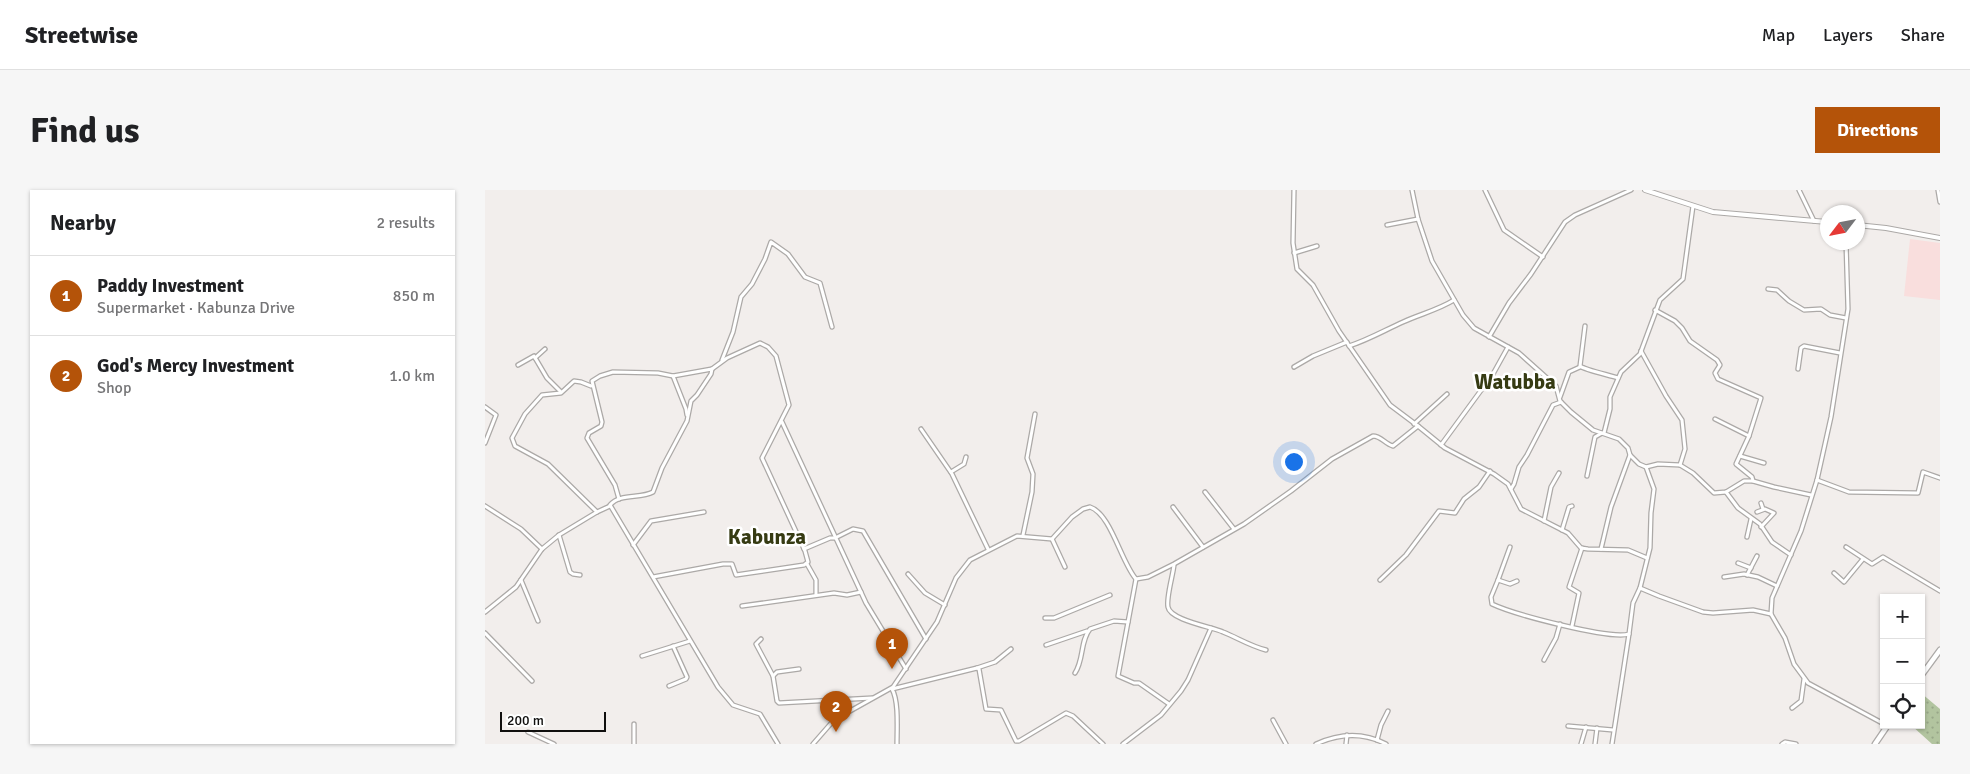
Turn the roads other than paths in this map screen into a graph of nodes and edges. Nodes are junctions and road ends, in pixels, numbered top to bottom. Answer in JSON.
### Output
{"nodes":[{"id":1,"x":1294,"y":190,"type":"edge"},
{"id":2,"x":1412,"y":190,"type":"edge"},
{"id":3,"x":1485,"y":190,"type":"edge"},
{"id":4,"x":1631,"y":190,"type":"edge"},
{"id":5,"x":1645,"y":190,"type":"edge"},
{"id":6,"x":1799,"y":190,"type":"edge"},
{"id":7,"x":1938,"y":190,"type":"edge"},
{"id":8,"x":1940,"y":202,"type":"edge"},
{"id":9,"x":1693,"y":206,"type":"junction"},
{"id":10,"x":1418,"y":219,"type":"junction"},
{"id":11,"x":1815,"y":221,"type":"junction"},
{"id":12,"x":1820,"y":221,"type":"edge"},
{"id":13,"x":1387,"y":225,"type":"dead end"},
{"id":14,"x":1865,"y":226,"type":"edge"},
{"id":15,"x":1940,"y":238,"type":"edge"},
{"id":16,"x":1317,"y":246,"type":"dead end"},
{"id":17,"x":1846,"y":250,"type":"edge"},
{"id":18,"x":1294,"y":253,"type":"junction"},
{"id":19,"x":1543,"y":257,"type":"junction"},
{"id":20,"x":1768,"y":289,"type":"dead end"},
{"id":21,"x":1454,"y":300,"type":"junction"},
{"id":22,"x":1655,"y":310,"type":"junction"},
{"id":23,"x":1846,"y":318,"type":"junction"},
{"id":24,"x":1585,"y":326,"type":"dead end"},
{"id":25,"x":832,"y":327,"type":"dead end"},
{"id":26,"x":1489,"y":337,"type":"junction"},
{"id":27,"x":1348,"y":344,"type":"junction"},
{"id":28,"x":1508,"y":347,"type":"junction"},
{"id":29,"x":545,"y":349,"type":"dead end"},
{"id":30,"x":1641,"y":350,"type":"junction"},
{"id":31,"x":1840,"y":353,"type":"junction"},
{"id":32,"x":535,"y":358,"type":"junction"},
{"id":33,"x":722,"y":361,"type":"junction"},
{"id":34,"x":519,"y":365,"type":"dead end"},
{"id":35,"x":1580,"y":366,"type":"junction"},
{"id":36,"x":1294,"y":367,"type":"dead end"},
{"id":37,"x":711,"y":369,"type":"junction"},
{"id":38,"x":1798,"y":369,"type":"dead end"},
{"id":39,"x":673,"y":376,"type":"junction"},
{"id":40,"x":1618,"y":378,"type":"junction"},
{"id":41,"x":592,"y":387,"type":"junction"},
{"id":42,"x":561,"y":393,"type":"junction"},
{"id":43,"x":1447,"y":394,"type":"dead end"},
{"id":44,"x":1560,"y":401,"type":"junction"},
{"id":45,"x":485,"y":407,"type":"edge"},
{"id":46,"x":1035,"y":414,"type":"dead end"},
{"id":47,"x":1715,"y":419,"type":"dead end"},
{"id":48,"x":687,"y":421,"type":"junction"},
{"id":49,"x":781,"y":422,"type":"junction"},
{"id":50,"x":1416,"y":425,"type":"junction"},
{"id":51,"x":921,"y":429,"type":"dead end"},
{"id":52,"x":1603,"y":433,"type":"junction"},
{"id":53,"x":1749,"y":436,"type":"junction"},
{"id":54,"x":485,"y":443,"type":"edge"},
{"id":55,"x":1441,"y":445,"type":"junction"},
{"id":56,"x":1630,"y":455,"type":"junction"},
{"id":57,"x":1740,"y":456,"type":"junction"},
{"id":58,"x":966,"y":457,"type":"dead end"},
{"id":59,"x":1764,"y":463,"type":"dead end"},
{"id":60,"x":1680,"y":465,"type":"junction"},
{"id":61,"x":1646,"y":467,"type":"junction"},
{"id":62,"x":1490,"y":471,"type":"junction"},
{"id":63,"x":951,"y":472,"type":"junction"},
{"id":64,"x":1559,"y":473,"type":"dead end"},
{"id":65,"x":1587,"y":476,"type":"dead end"},
{"id":66,"x":1940,"y":478,"type":"edge"},
{"id":67,"x":1817,"y":480,"type":"junction"},
{"id":68,"x":1753,"y":481,"type":"junction"},
{"id":69,"x":1511,"y":489,"type":"junction"},
{"id":70,"x":1205,"y":492,"type":"dead end"},
{"id":71,"x":1726,"y":492,"type":"junction"},
{"id":72,"x":1811,"y":495,"type":"junction"},
{"id":73,"x":619,"y":499,"type":"junction"},
{"id":74,"x":1761,"y":503,"type":"dead end"},
{"id":75,"x":485,"y":506,"type":"edge"},
{"id":76,"x":610,"y":506,"type":"junction"},
{"id":77,"x":1572,"y":506,"type":"dead end"},
{"id":78,"x":1173,"y":507,"type":"dead end"},
{"id":79,"x":1763,"y":510,"type":"junction"},
{"id":80,"x":597,"y":512,"type":"junction"},
{"id":81,"x":704,"y":512,"type":"dead end"},
{"id":82,"x":1757,"y":512,"type":"dead end"},
{"id":83,"x":1751,"y":519,"type":"junction"},
{"id":84,"x":1544,"y":521,"type":"junction"},
{"id":85,"x":1761,"y":527,"type":"junction"},
{"id":86,"x":1234,"y":529,"type":"junction"},
{"id":87,"x":1562,"y":530,"type":"junction"},
{"id":88,"x":559,"y":535,"type":"junction"},
{"id":89,"x":1023,"y":535,"type":"junction"},
{"id":90,"x":1747,"y":537,"type":"dead end"},
{"id":91,"x":835,"y":538,"type":"junction"},
{"id":92,"x":1052,"y":539,"type":"junction"},
{"id":93,"x":633,"y":545,"type":"junction"},
{"id":94,"x":1203,"y":547,"type":"junction"},
{"id":95,"x":1510,"y":547,"type":"dead end"},
{"id":96,"x":1846,"y":547,"type":"dead end"},
{"id":97,"x":1582,"y":548,"type":"junction"},
{"id":98,"x":542,"y":549,"type":"junction"},
{"id":99,"x":804,"y":549,"type":"junction"},
{"id":100,"x":988,"y":549,"type":"junction"},
{"id":101,"x":1601,"y":549,"type":"junction"},
{"id":102,"x":1791,"y":555,"type":"junction"},
{"id":103,"x":1757,"y":556,"type":"dead end"},
{"id":104,"x":1647,"y":558,"type":"junction"},
{"id":105,"x":1863,"y":559,"type":"junction"},
{"id":106,"x":1738,"y":563,"type":"dead end"},
{"id":107,"x":807,"y":564,"type":"junction"},
{"id":108,"x":1174,"y":564,"type":"junction"},
{"id":109,"x":1065,"y":568,"type":"dead end"},
{"id":110,"x":1751,"y":568,"type":"junction"},
{"id":111,"x":1834,"y":573,"type":"dead end"},
{"id":112,"x":908,"y":574,"type":"dead end"},
{"id":113,"x":580,"y":575,"type":"dead end"},
{"id":114,"x":1747,"y":575,"type":"junction"},
{"id":115,"x":653,"y":577,"type":"junction"},
{"id":116,"x":1724,"y":577,"type":"dead end"},
{"id":117,"x":1136,"y":579,"type":"junction"},
{"id":118,"x":521,"y":580,"type":"junction"},
{"id":119,"x":1380,"y":580,"type":"dead end"},
{"id":120,"x":1498,"y":580,"type":"junction"},
{"id":121,"x":1517,"y":581,"type":"dead end"},
{"id":122,"x":1777,"y":586,"type":"junction"},
{"id":123,"x":1640,"y":588,"type":"junction"},
{"id":124,"x":1940,"y":591,"type":"edge"},
{"id":125,"x":861,"y":592,"type":"junction"},
{"id":126,"x":816,"y":595,"type":"junction"},
{"id":127,"x":1110,"y":595,"type":"dead end"},
{"id":128,"x":945,"y":604,"type":"junction"},
{"id":129,"x":742,"y":606,"type":"dead end"},
{"id":130,"x":485,"y":612,"type":"edge"},
{"id":131,"x":1771,"y":614,"type":"junction"},
{"id":132,"x":1045,"y":618,"type":"dead end"},
{"id":133,"x":537,"y":621,"type":"dead end"},
{"id":134,"x":1128,"y":622,"type":"junction"},
{"id":135,"x":1560,"y":624,"type":"junction"},
{"id":136,"x":1572,"y":626,"type":"junction"},
{"id":137,"x":1211,"y":628,"type":"junction"},
{"id":138,"x":1087,"y":631,"type":"junction"},
{"id":139,"x":485,"y":633,"type":"edge"},
{"id":140,"x":1629,"y":634,"type":"junction"},
{"id":141,"x":761,"y":638,"type":"dead end"},
{"id":142,"x":926,"y":639,"type":"junction"},
{"id":143,"x":690,"y":641,"type":"junction"},
{"id":144,"x":1046,"y":645,"type":"dead end"},
{"id":145,"x":673,"y":646,"type":"junction"},
{"id":146,"x":1011,"y":649,"type":"dead end"},
{"id":147,"x":1266,"y":650,"type":"dead end"},
{"id":148,"x":1940,"y":650,"type":"edge"},
{"id":149,"x":642,"y":656,"type":"dead end"},
{"id":150,"x":1544,"y":660,"type":"dead end"},
{"id":151,"x":977,"y":668,"type":"junction"},
{"id":152,"x":799,"y":669,"type":"dead end"},
{"id":153,"x":906,"y":669,"type":"junction"},
{"id":154,"x":1925,"y":671,"type":"edge"},
{"id":155,"x":1075,"y":673,"type":"dead end"},
{"id":156,"x":773,"y":676,"type":"junction"},
{"id":157,"x":1804,"y":679,"type":"junction"},
{"id":158,"x":532,"y":681,"type":"dead end"},
{"id":159,"x":669,"y":686,"type":"dead end"},
{"id":160,"x":892,"y":689,"type":"junction"},
{"id":161,"x":875,"y":698,"type":"junction"},
{"id":162,"x":1169,"y":704,"type":"junction"},
{"id":163,"x":1792,"y":708,"type":"dead end"},
{"id":164,"x":1388,"y":711,"type":"dead end"},
{"id":165,"x":1273,"y":720,"type":"dead end"},
{"id":166,"x":1880,"y":721,"type":"edge"},
{"id":167,"x":633,"y":724,"type":"dead end"},
{"id":168,"x":1568,"y":726,"type":"dead end"},
{"id":169,"x":1586,"y":727,"type":"junction"},
{"id":170,"x":1597,"y":728,"type":"junction"},
{"id":171,"x":1884,"y":729,"type":"edge"},
{"id":172,"x":1613,"y":730,"type":"junction"},
{"id":173,"x":528,"y":732,"type":"dead end"},
{"id":174,"x":1347,"y":736,"type":"junction"},
{"id":175,"x":1377,"y":740,"type":"junction"},
{"id":176,"x":554,"y":744,"type":"edge"},
{"id":177,"x":634,"y":744,"type":"edge"},
{"id":178,"x":777,"y":744,"type":"edge"},
{"id":179,"x":813,"y":744,"type":"edge"},
{"id":180,"x":897,"y":744,"type":"edge"},
{"id":181,"x":1103,"y":744,"type":"edge"},
{"id":182,"x":1123,"y":744,"type":"edge"},
{"id":183,"x":1286,"y":744,"type":"edge"},
{"id":184,"x":1317,"y":744,"type":"edge"},
{"id":185,"x":1346,"y":744,"type":"edge"},
{"id":186,"x":1386,"y":744,"type":"edge"},
{"id":187,"x":1581,"y":744,"type":"edge"},
{"id":188,"x":1595,"y":744,"type":"edge"},
{"id":189,"x":1612,"y":744,"type":"edge"},
{"id":190,"x":1782,"y":744,"type":"edge"},
{"id":191,"x":1796,"y":744,"type":"edge"},
{"id":192,"x":1875,"y":744,"type":"edge"}],
"edges":[{"from":1,"to":18,"type":"street"},
{"from":2,"to":10,"type":"street"},
{"from":3,"to":19,"type":"street"},
{"from":4,"to":19,"type":"street"},
{"from":5,"to":9,"type":"street"},
{"from":6,"to":11,"type":"street"},
{"from":7,"to":8,"type":"street"},
{"from":9,"to":11,"type":"street"},
{"from":9,"to":22,"type":"street"},
{"from":10,"to":13,"type":"street"},
{"from":10,"to":21,"type":"street"},
{"from":11,"to":12,"type":"street"},
{"from":14,"to":15,"type":"street"},
{"from":16,"to":18,"type":"street"},
{"from":17,"to":23,"type":"street"},
{"from":18,"to":27,"type":"street"},
{"from":19,"to":26,"type":"street"},
{"from":20,"to":23,"type":"street"},
{"from":21,"to":26,"type":"street"},
{"from":21,"to":27,"type":"street"},
{"from":22,"to":30,"type":"street"},
{"from":22,"to":53,"type":"street"},
{"from":23,"to":31,"type":"street"},
{"from":24,"to":35,"type":"street"},
{"from":25,"to":33,"type":"street"},
{"from":26,"to":28,"type":"street"},
{"from":27,"to":36,"type":"street"},
{"from":27,"to":50,"type":"street"},
{"from":28,"to":44,"type":"street"},
{"from":28,"to":55,"type":"street"},
{"from":29,"to":32,"type":"street"},
{"from":30,"to":40,"type":"street"},
{"from":30,"to":60,"type":"street"},
{"from":31,"to":38,"type":"street"},
{"from":31,"to":67,"type":"street"},
{"from":32,"to":34,"type":"street"},
{"from":32,"to":42,"type":"street"},
{"from":33,"to":37,"type":"street"},
{"from":33,"to":49,"type":"street"},
{"from":35,"to":40,"type":"street"},
{"from":35,"to":44,"type":"street"},
{"from":37,"to":39,"type":"street"},
{"from":37,"to":48,"type":"street"},
{"from":39,"to":41,"type":"street"},
{"from":39,"to":48,"type":"street"},
{"from":40,"to":52,"type":"street"},
{"from":41,"to":42,"type":"street"},
{"from":41,"to":73,"type":"street"},
{"from":42,"to":80,"type":"street"},
{"from":43,"to":50,"type":"street"},
{"from":44,"to":52,"type":"street"},
{"from":44,"to":69,"type":"street"},
{"from":45,"to":54,"type":"street"},
{"from":46,"to":89,"type":"street"},
{"from":47,"to":53,"type":"street"},
{"from":48,"to":73,"type":"street"},
{"from":49,"to":91,"type":"street"},
{"from":49,"to":99,"type":"street"},
{"from":50,"to":55,"type":"street"},
{"from":50,"to":86,"type":"street"},
{"from":51,"to":63,"type":"street"},
{"from":52,"to":56,"type":"street"},
{"from":52,"to":65,"type":"street"},
{"from":53,"to":57,"type":"street"},
{"from":55,"to":62,"type":"street"},
{"from":56,"to":61,"type":"street"},
{"from":56,"to":101,"type":"street"},
{"from":57,"to":59,"type":"street"},
{"from":57,"to":68,"type":"street"},
{"from":58,"to":63,"type":"street"},
{"from":60,"to":61,"type":"street"},
{"from":60,"to":71,"type":"street"},
{"from":61,"to":104,"type":"street"},
{"from":62,"to":69,"type":"street"},
{"from":62,"to":119,"type":"street"},
{"from":63,"to":100,"type":"street"},
{"from":64,"to":84,"type":"street"},
{"from":66,"to":67,"type":"street"},
{"from":67,"to":72,"type":"street"},
{"from":68,"to":71,"type":"street"},
{"from":68,"to":72,"type":"street"},
{"from":69,"to":84,"type":"street"},
{"from":70,"to":86,"type":"street"},
{"from":71,"to":83,"type":"street"},
{"from":72,"to":102,"type":"street"},
{"from":73,"to":76,"type":"street"},
{"from":74,"to":79,"type":"street"},
{"from":75,"to":98,"type":"street"},
{"from":76,"to":80,"type":"street"},
{"from":76,"to":93,"type":"street"},
{"from":77,"to":87,"type":"street"},
{"from":78,"to":94,"type":"street"},
{"from":79,"to":82,"type":"street"},
{"from":79,"to":85,"type":"street"},
{"from":80,"to":88,"type":"street"},
{"from":81,"to":93,"type":"street"},
{"from":83,"to":85,"type":"street"},
{"from":83,"to":90,"type":"street"},
{"from":84,"to":87,"type":"street"},
{"from":85,"to":102,"type":"street"},
{"from":86,"to":94,"type":"street"},
{"from":87,"to":97,"type":"street"},
{"from":88,"to":98,"type":"street"},
{"from":88,"to":113,"type":"street"},
{"from":89,"to":92,"type":"street"},
{"from":89,"to":100,"type":"street"},
{"from":91,"to":99,"type":"street"},
{"from":91,"to":125,"type":"street"},
{"from":91,"to":142,"type":"street"},
{"from":92,"to":109,"type":"street"},
{"from":92,"to":117,"type":"street"},
{"from":93,"to":115,"type":"street"},
{"from":94,"to":108,"type":"street"},
{"from":95,"to":120,"type":"street"},
{"from":96,"to":105,"type":"street"},
{"from":97,"to":101,"type":"street"},
{"from":97,"to":136,"type":"street"},
{"from":98,"to":118,"type":"street"},
{"from":99,"to":107,"type":"street"},
{"from":100,"to":128,"type":"street"},
{"from":101,"to":104,"type":"street"},
{"from":102,"to":122,"type":"street"},
{"from":103,"to":110,"type":"street"},
{"from":104,"to":123,"type":"street"},
{"from":105,"to":111,"type":"street"},
{"from":105,"to":124,"type":"street"},
{"from":106,"to":110,"type":"street"},
{"from":107,"to":115,"type":"street"},
{"from":107,"to":126,"type":"street"},
{"from":108,"to":117,"type":"street"},
{"from":108,"to":137,"type":"street"},
{"from":110,"to":114,"type":"street"},
{"from":112,"to":128,"type":"street"},
{"from":114,"to":116,"type":"street"},
{"from":114,"to":122,"type":"street"},
{"from":115,"to":143,"type":"street"},
{"from":117,"to":134,"type":"street"},
{"from":118,"to":130,"type":"street"},
{"from":118,"to":133,"type":"street"},
{"from":120,"to":121,"type":"street"},
{"from":120,"to":135,"type":"street"},
{"from":122,"to":131,"type":"street"},
{"from":123,"to":131,"type":"street"},
{"from":123,"to":140,"type":"street"},
{"from":125,"to":126,"type":"street"},
{"from":125,"to":153,"type":"street"},
{"from":126,"to":129,"type":"street"},
{"from":127,"to":132,"type":"street"},
{"from":128,"to":142,"type":"street"},
{"from":131,"to":157,"type":"street"},
{"from":134,"to":138,"type":"street"},
{"from":134,"to":162,"type":"street"},
{"from":135,"to":136,"type":"street"},
{"from":135,"to":150,"type":"street"},
{"from":136,"to":140,"type":"street"},
{"from":137,"to":147,"type":"street"},
{"from":137,"to":162,"type":"street"},
{"from":138,"to":144,"type":"street"},
{"from":138,"to":155,"type":"street"},
{"from":139,"to":158,"type":"street"},
{"from":140,"to":172,"type":"street"},
{"from":141,"to":156,"type":"street"},
{"from":142,"to":153,"type":"street"},
{"from":143,"to":145,"type":"street"},
{"from":143,"to":178,"type":"street"},
{"from":145,"to":149,"type":"street"},
{"from":145,"to":159,"type":"street"},
{"from":146,"to":151,"type":"street"},
{"from":148,"to":154,"type":"main road"},
{"from":151,"to":160,"type":"street"},
{"from":151,"to":181,"type":"street"},
{"from":152,"to":156,"type":"street"},
{"from":153,"to":160,"type":"street"},
{"from":156,"to":161,"type":"street"},
{"from":157,"to":163,"type":"street"},
{"from":157,"to":166,"type":"street"},
{"from":160,"to":161,"type":"street"},
{"from":160,"to":180,"type":"street"},
{"from":161,"to":179,"type":"street"},
{"from":162,"to":182,"type":"street"},
{"from":164,"to":175,"type":"street"},
{"from":165,"to":183,"type":"street"},
{"from":167,"to":177,"type":"street"},
{"from":168,"to":169,"type":"street"},
{"from":169,"to":170,"type":"street"},
{"from":169,"to":187,"type":"street"},
{"from":170,"to":172,"type":"street"},
{"from":170,"to":188,"type":"street"},
{"from":171,"to":192,"type":"main road"},
{"from":172,"to":189,"type":"street"},
{"from":173,"to":176,"type":"street"},
{"from":174,"to":175,"type":"street"},
{"from":174,"to":184,"type":"street"},
{"from":174,"to":185,"type":"street"},
{"from":175,"to":186,"type":"street"},
{"from":190,"to":191,"type":"street"}]}
